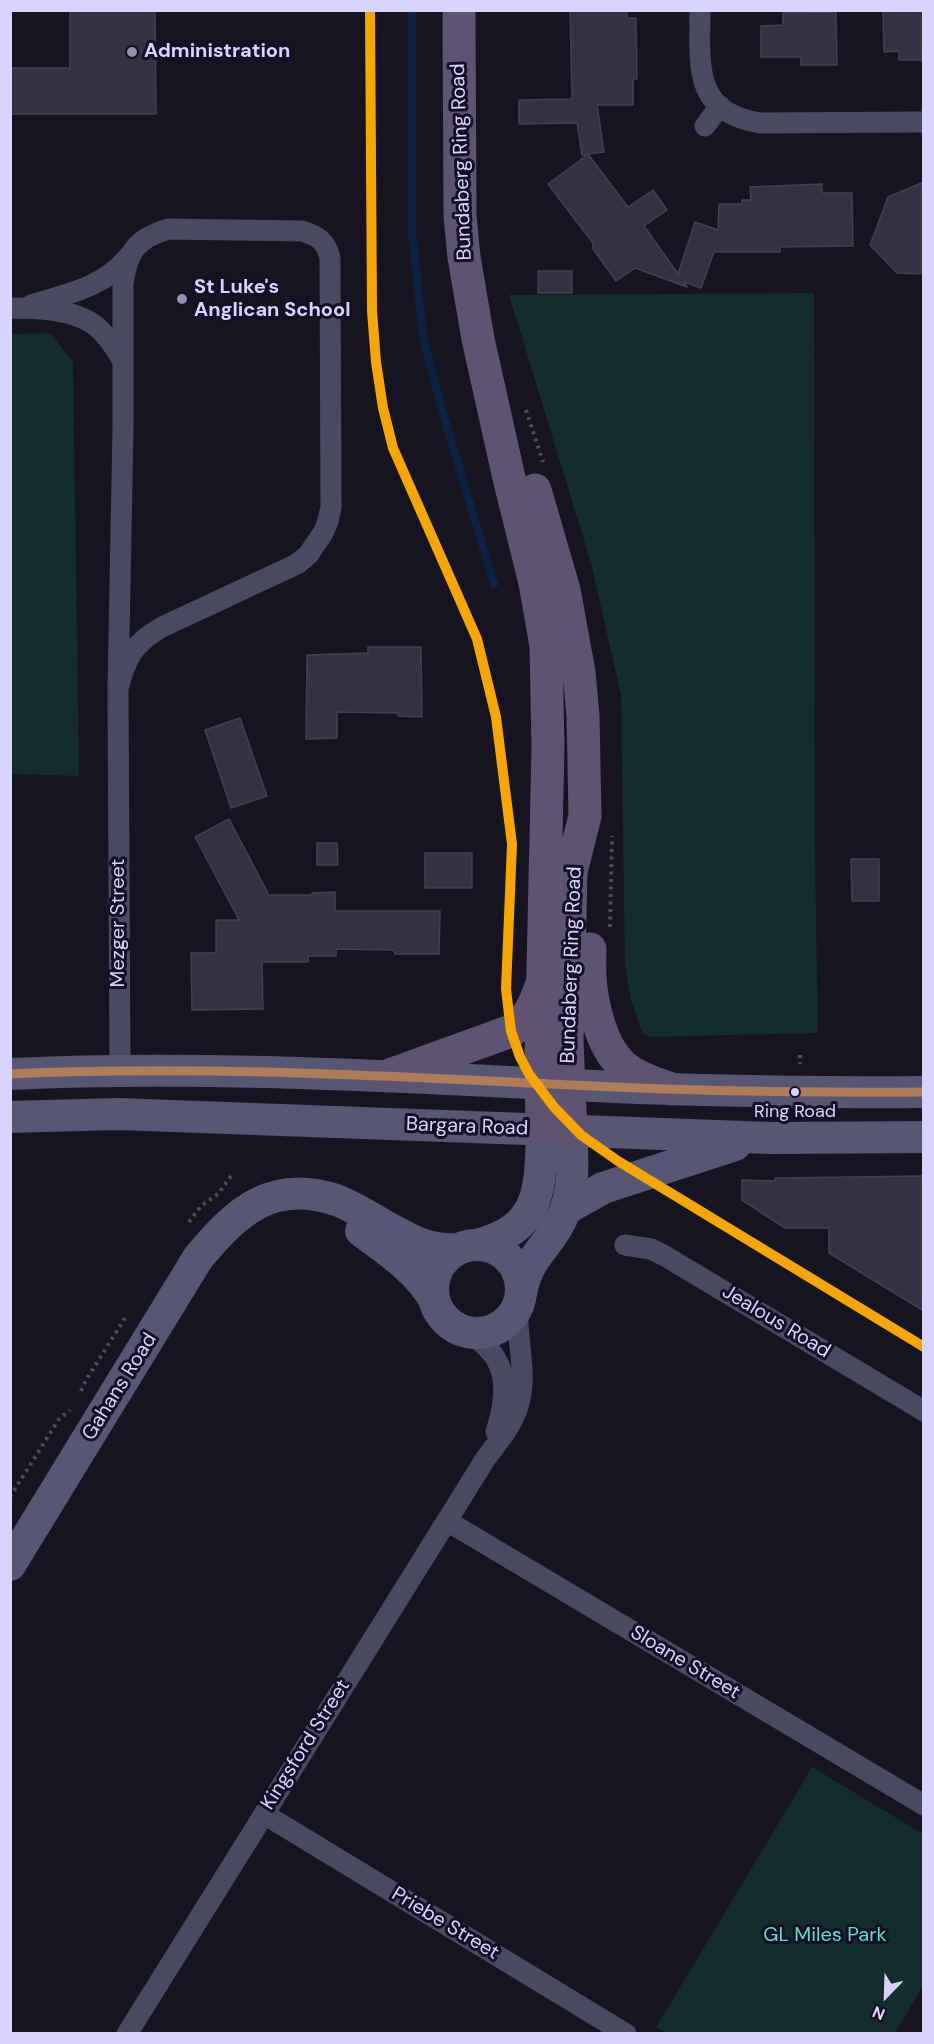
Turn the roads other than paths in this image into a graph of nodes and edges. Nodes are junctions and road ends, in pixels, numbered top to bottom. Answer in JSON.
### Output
{"nodes":[{"id":1,"x":459,"y":10,"type":"edge"},
{"id":2,"x":700,"y":10,"type":"edge"},
{"id":3,"x":720,"y":106,"type":"junction"},
{"id":4,"x":924,"y":122,"type":"edge"},
{"id":5,"x":705,"y":126,"type":"dead end"},
{"id":6,"x":130,"y":254,"type":"junction"},
{"id":7,"x":16,"y":308,"type":"edge"},
{"id":8,"x":123,"y":361,"type":"junction"},
{"id":9,"x":489,"y":383,"type":"junction"},
{"id":10,"x":118,"y":689,"type":"junction"},
{"id":11,"x":585,"y":816,"type":"junction"},
{"id":12,"x":544,"y":977,"type":"junction"},
{"id":13,"x":120,"y":1070,"type":"junction"},
{"id":14,"x":10,"y":1074,"type":"edge"},
{"id":15,"x":387,"y":1076,"type":"junction"},
{"id":16,"x":555,"y":1084,"type":"junction"},
{"id":17,"x":672,"y":1089,"type":"junction"},
{"id":18,"x":924,"y":1092,"type":"edge"},
{"id":19,"x":118,"y":1114,"type":"junction"},
{"id":20,"x":10,"y":1117,"type":"edge"},
{"id":21,"x":556,"y":1131,"type":"junction"},
{"id":22,"x":924,"y":1137,"type":"edge"},
{"id":23,"x":771,"y":1138,"type":"junction"},
{"id":24,"x":566,"y":1209,"type":"junction"},
{"id":25,"x":239,"y":1217,"type":"junction"},
{"id":26,"x":625,"y":1245,"type":"dead end"},
{"id":27,"x":467,"y":1247,"type":"junction"},
{"id":28,"x":434,"y":1299,"type":"junction"},
{"id":29,"x":520,"y":1299,"type":"junction"},
{"id":30,"x":469,"y":1332,"type":"junction"},
{"id":31,"x":924,"y":1411,"type":"edge"},
{"id":32,"x":486,"y":1458,"type":"junction"},
{"id":33,"x":447,"y":1521,"type":"junction"},
{"id":34,"x":10,"y":1565,"type":"edge"},
{"id":35,"x":924,"y":1805,"type":"edge"},
{"id":36,"x":264,"y":1814,"type":"junction"},
{"id":37,"x":127,"y":2034,"type":"edge"},
{"id":38,"x":627,"y":2034,"type":"edge"}],
"edges":[{"from":1,"to":9,"type":"main road","name":"Bundaberg Ring Road"},
{"from":2,"to":3,"type":"street"},
{"from":3,"to":4,"type":"street"},
{"from":3,"to":5,"type":"street"},
{"from":6,"to":7,"type":"street"},
{"from":6,"to":8,"type":"street","name":"Mezger Street"},
{"from":6,"to":10,"type":"street"},
{"from":7,"to":8,"type":"street"},
{"from":8,"to":10,"type":"street","name":"Mezger Street"},
{"from":9,"to":11,"type":"main road","name":"Bundaberg Ring Road"},
{"from":9,"to":12,"type":"main road","name":"Bundaberg Ring Road"},
{"from":10,"to":13,"type":"street","name":"Mezger Street"},
{"from":11,"to":16,"type":"main road","name":"Bundaberg Ring Road"},
{"from":11,"to":17,"type":"main road"},
{"from":12,"to":15,"type":"main road"},
{"from":12,"to":16,"type":"main road","name":"Bundaberg Ring Road"},
{"from":13,"to":14,"type":"main road"},
{"from":13,"to":15,"type":"main road"},
{"from":13,"to":19,"type":"main road"},
{"from":15,"to":16,"type":"main road"},
{"from":16,"to":17,"type":"main road"},
{"from":16,"to":21,"type":"main road","name":"Bundaberg Ring Road"},
{"from":17,"to":18,"type":"main road"},
{"from":19,"to":20,"type":"main road","name":"Bargara Road"},
{"from":19,"to":21,"type":"main road","name":"Bargara Road"},
{"from":21,"to":23,"type":"main road","name":"Bargara Road"},
{"from":21,"to":24,"type":"main road"},
{"from":21,"to":27,"type":"main road","name":"Gahans Road"},
{"from":22,"to":23,"type":"main road","name":"Bargara Road"},
{"from":23,"to":24,"type":"main road"},
{"from":24,"to":29,"type":"main road"},
{"from":25,"to":27,"type":"main road","name":"Gahans Road"},
{"from":25,"to":28,"type":"main road","name":"Gahans Road"},
{"from":25,"to":34,"type":"main road","name":"Gahans Road"},
{"from":26,"to":31,"type":"street","name":"Jealous Road"},
{"from":27,"to":28,"type":"main road","name":"Gahans Road"},
{"from":27,"to":29,"type":"main road","name":"Gahans Road"},
{"from":28,"to":30,"type":"main road","name":"Gahans Road"},
{"from":29,"to":30,"type":"main road"},
{"from":29,"to":32,"type":"street","name":"Kingsford Street"},
{"from":30,"to":32,"type":"street","name":"Kingsford Street"},
{"from":32,"to":33,"type":"street","name":"Kingsford Street"},
{"from":33,"to":35,"type":"street","name":"Sloane Street"},
{"from":33,"to":36,"type":"street","name":"Kingsford Street"},
{"from":36,"to":37,"type":"street","name":"Kingsford Street"},
{"from":36,"to":38,"type":"street","name":"Priebe Street"}]}
